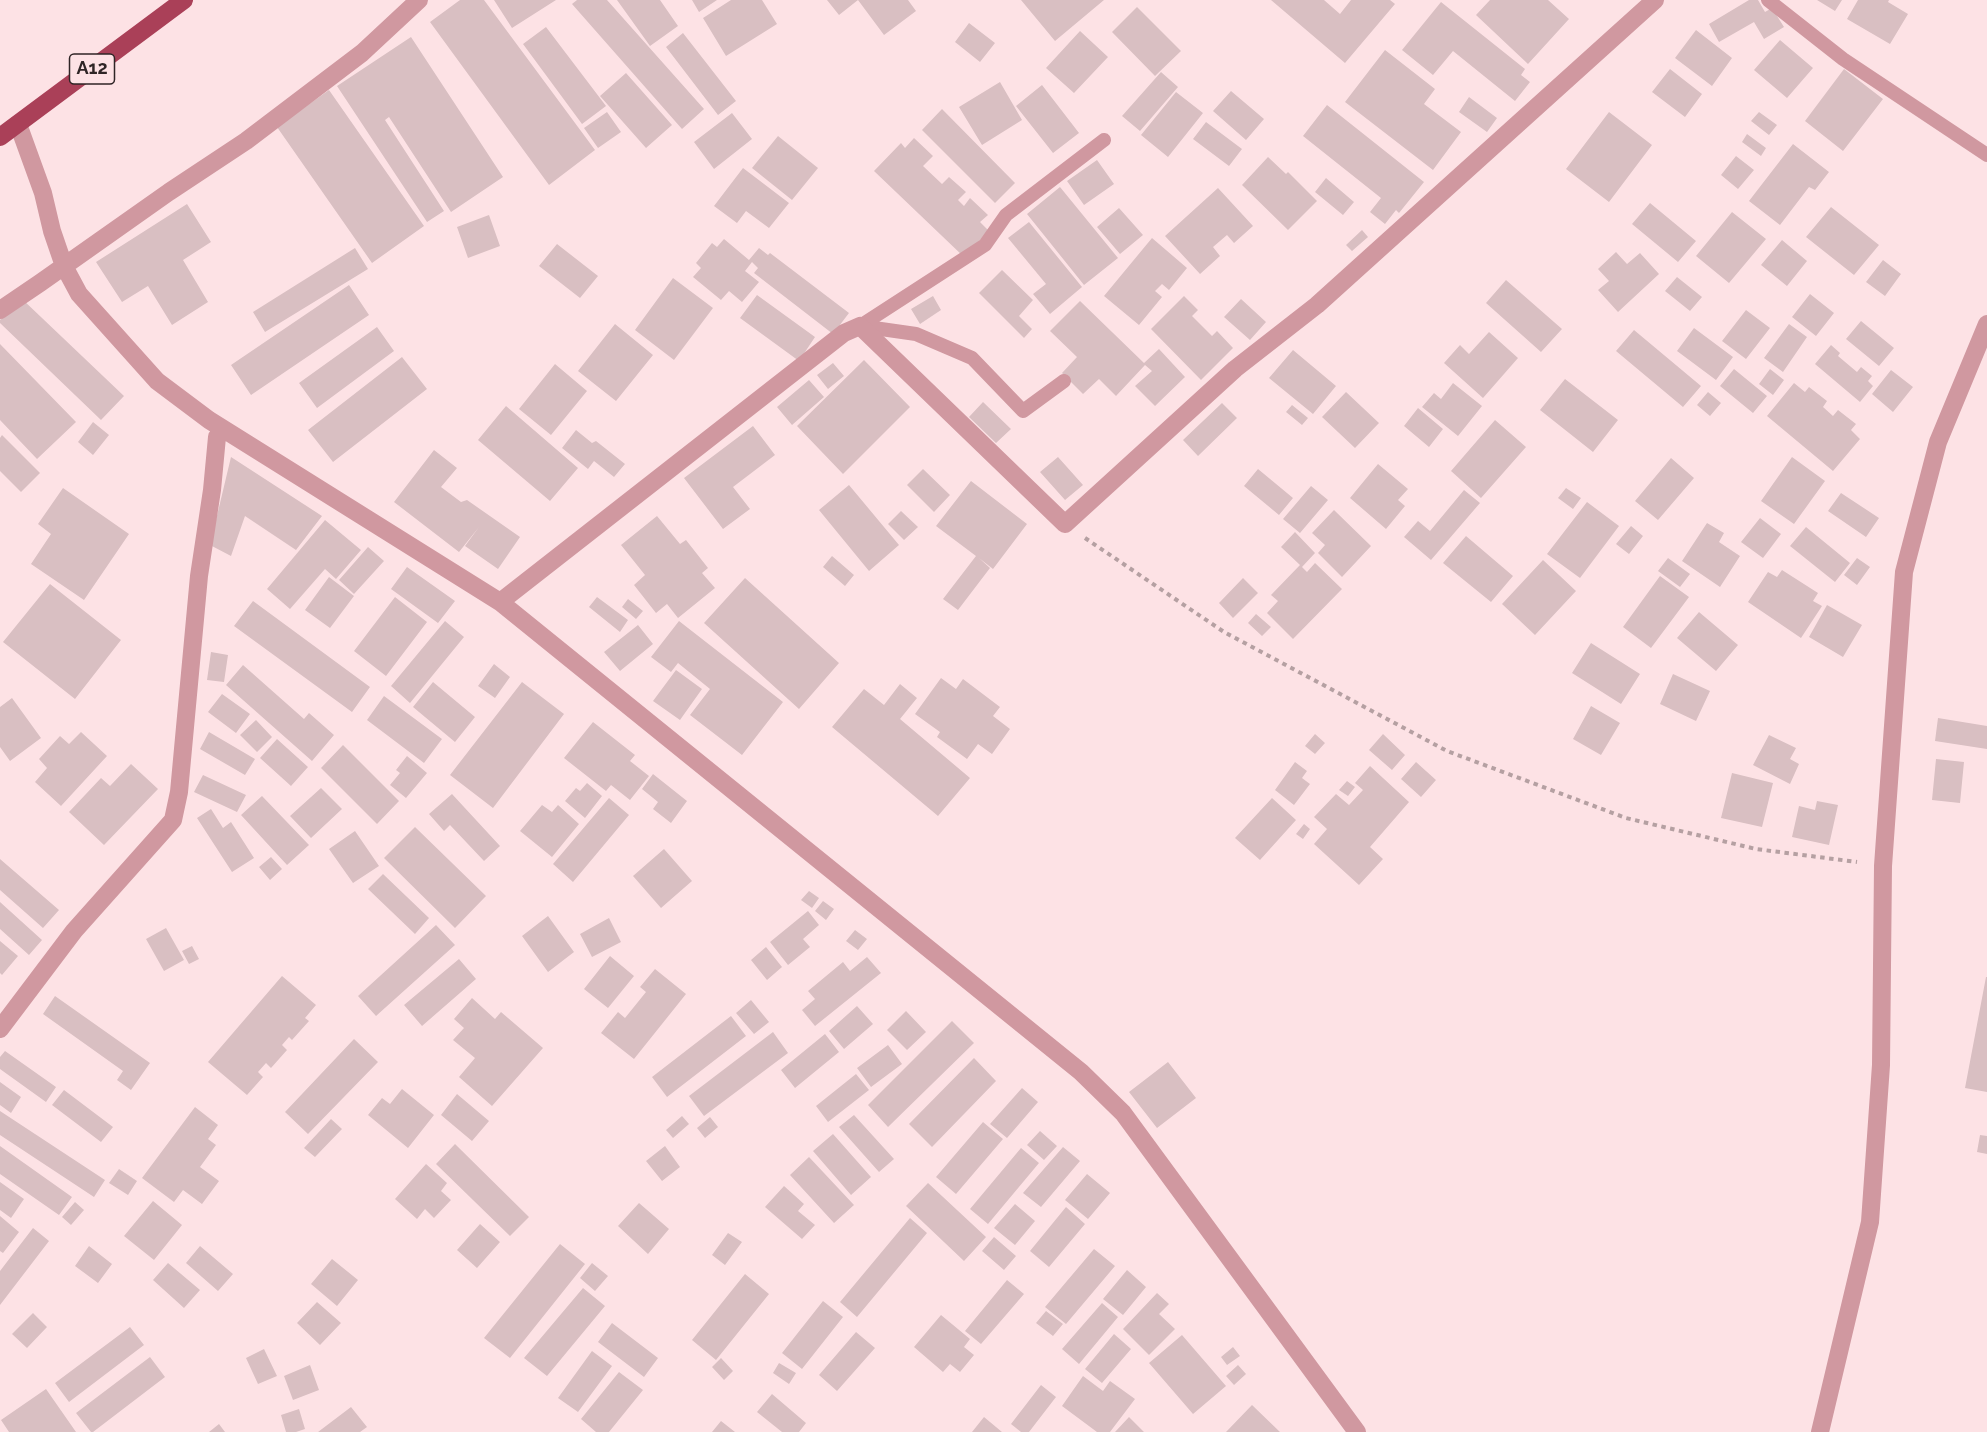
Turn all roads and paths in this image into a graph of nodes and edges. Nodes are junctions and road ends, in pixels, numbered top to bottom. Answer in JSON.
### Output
{"nodes":[{"id":1,"x":184,"y":0,"type":"edge"},
{"id":2,"x":419,"y":0,"type":"edge"},
{"id":3,"x":1655,"y":0,"type":"edge"},
{"id":4,"x":1768,"y":0,"type":"edge"},
{"id":5,"x":18,"y":124,"type":"junction"},
{"id":6,"x":0,"y":137,"type":"edge"},
{"id":7,"x":1104,"y":140,"type":"dead end"},
{"id":8,"x":1987,"y":155,"type":"edge"},
{"id":9,"x":64,"y":266,"type":"junction"},
{"id":10,"x":0,"y":310,"type":"edge"},
{"id":11,"x":1987,"y":324,"type":"edge"},
{"id":12,"x":860,"y":326,"type":"junction"},
{"id":13,"x":1064,"y":381,"type":"dead end"},
{"id":14,"x":217,"y":437,"type":"dead end"},
{"id":15,"x":1065,"y":524,"type":"junction"},
{"id":16,"x":500,"y":602,"type":"junction"},
{"id":17,"x":1883,"y":866,"type":"junction"},
{"id":18,"x":0,"y":1029,"type":"edge"},
{"id":19,"x":1357,"y":1432,"type":"edge"},
{"id":20,"x":1821,"y":1432,"type":"edge"}],
"edges":[{"from":1,"to":5,"type":"highway","number":"A12"},
{"from":2,"to":9,"type":"street"},
{"from":3,"to":15,"type":"street"},
{"from":4,"to":8,"type":"lane"},
{"from":5,"to":6,"type":"highway","number":"A12"},
{"from":5,"to":9,"type":"street"},
{"from":7,"to":12,"type":"lane"},
{"from":9,"to":10,"type":"street"},
{"from":9,"to":16,"type":"street"},
{"from":11,"to":17,"type":"street"},
{"from":12,"to":13,"type":"lane"},
{"from":12,"to":15,"type":"street"},
{"from":12,"to":16,"type":"street"},
{"from":14,"to":18,"type":"street"},
{"from":15,"to":17,"type":"path"},
{"from":16,"to":19,"type":"street"},
{"from":17,"to":20,"type":"street"}]}
